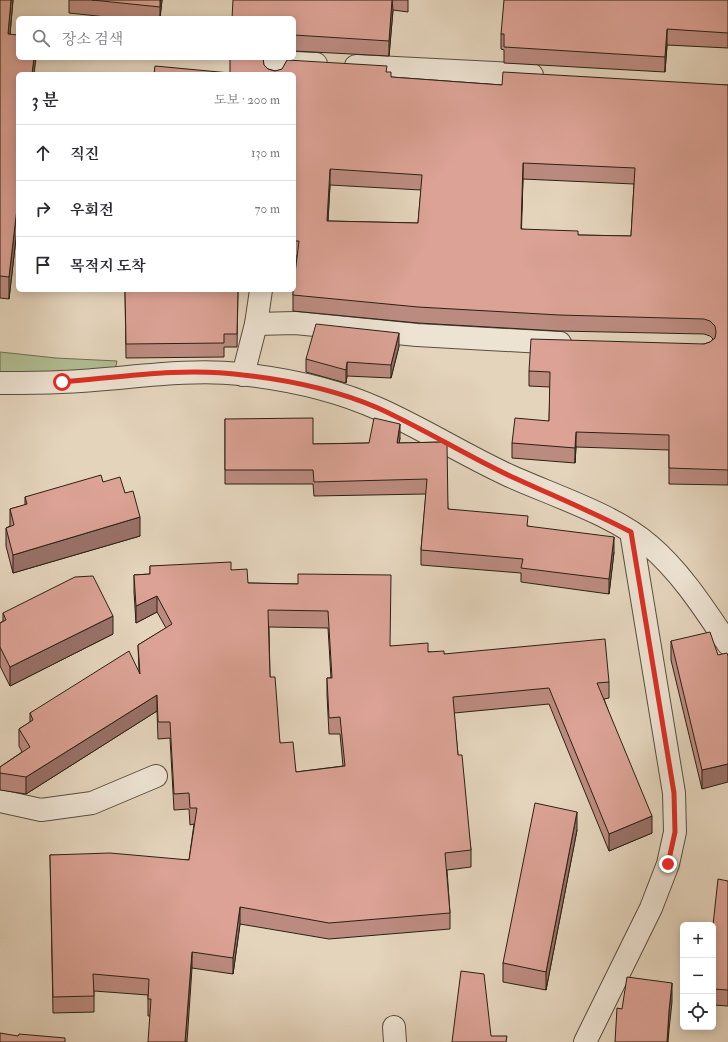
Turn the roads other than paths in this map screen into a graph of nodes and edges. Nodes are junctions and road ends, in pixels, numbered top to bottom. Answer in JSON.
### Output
{"nodes":[{"id":1,"x":275,"y":72,"type":"edge"},
{"id":2,"x":553,"y":77,"type":"edge"},
{"id":3,"x":261,"y":292,"type":"edge"},
{"id":4,"x":256,"y":324,"type":"junction"},
{"id":5,"x":581,"y":344,"type":"edge"},
{"id":6,"x":243,"y":374,"type":"junction"},
{"id":7,"x":0,"y":383,"type":"edge"},
{"id":8,"x":631,"y":532,"type":"junction"},
{"id":9,"x":728,"y":644,"type":"edge"},
{"id":10,"x":156,"y":776,"type":"dead end"},
{"id":11,"x":0,"y":800,"type":"edge"},
{"id":12,"x":585,"y":1042,"type":"edge"}],
"edges":[{"from":1,"to":2,"type":"street"},
{"from":3,"to":4,"type":"street"},
{"from":4,"to":5,"type":"street"},
{"from":4,"to":6,"type":"street"},
{"from":6,"to":7,"type":"street"},
{"from":6,"to":8,"type":"street"},
{"from":8,"to":9,"type":"street"},
{"from":8,"to":12,"type":"street"},
{"from":10,"to":11,"type":"street"}]}
